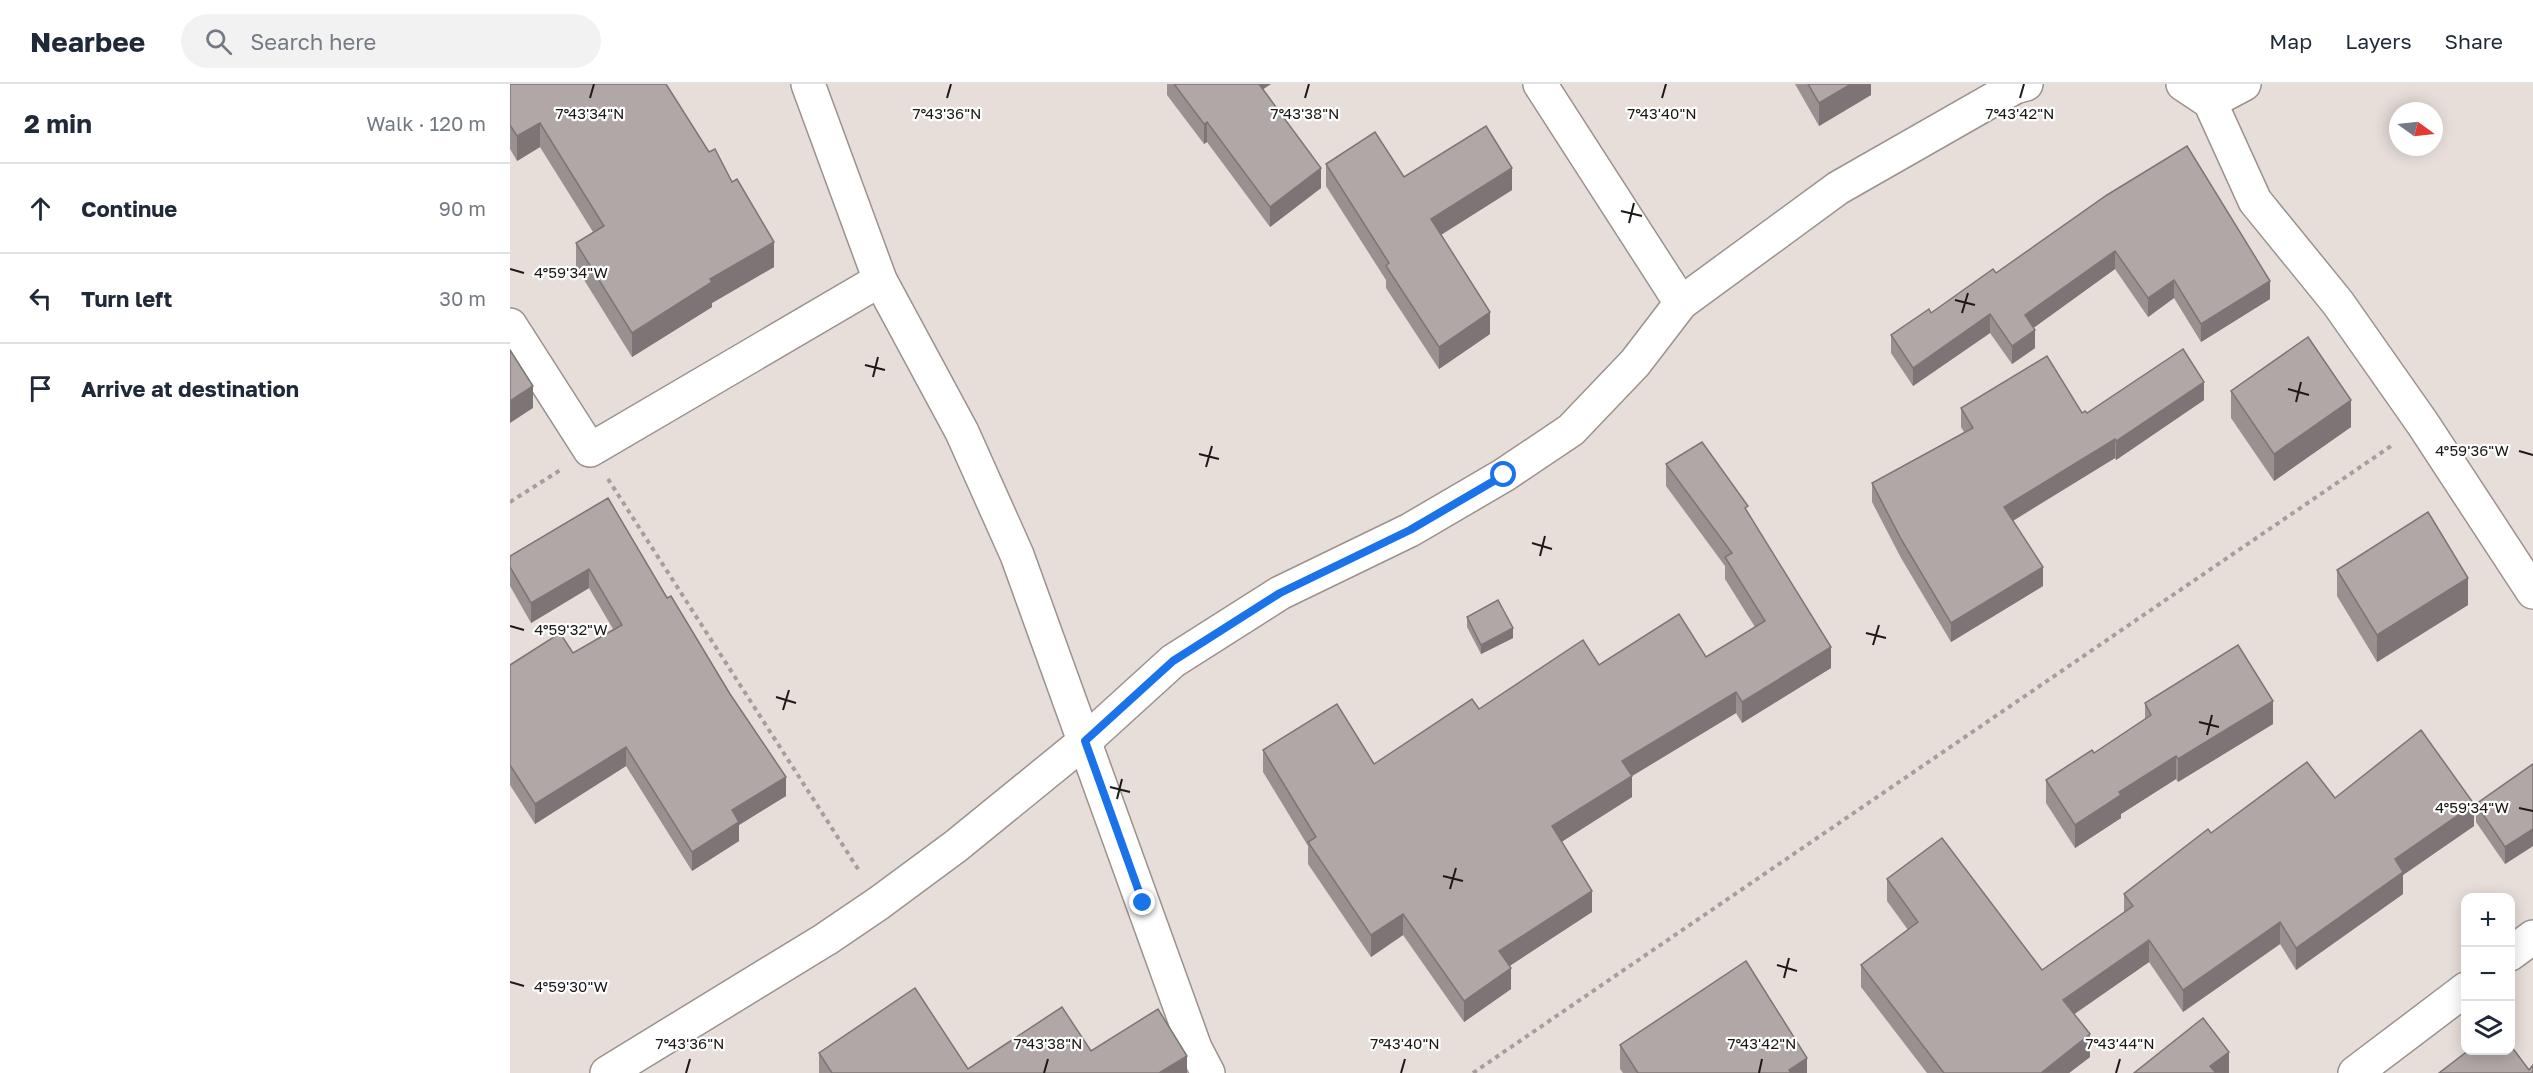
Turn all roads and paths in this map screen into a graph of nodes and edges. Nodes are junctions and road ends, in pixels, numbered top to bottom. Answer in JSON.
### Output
{"nodes":[{"id":1,"x":808,"y":84,"type":"edge"},
{"id":2,"x":1540,"y":84,"type":"edge"},
{"id":3,"x":2026,"y":84,"type":"edge"},
{"id":4,"x":2183,"y":84,"type":"edge"},
{"id":5,"x":2244,"y":84,"type":"edge"},
{"id":6,"x":2210,"y":102,"type":"junction"},
{"id":7,"x":879,"y":280,"type":"junction"},
{"id":8,"x":1681,"y":303,"type":"junction"},
{"id":9,"x":510,"y":325,"type":"edge"},
{"id":10,"x":2423,"y":424,"type":"junction"},
{"id":11,"x":590,"y":450,"type":"junction"},
{"id":12,"x":510,"y":502,"type":"edge"},
{"id":13,"x":2533,"y":592,"type":"edge"},
{"id":14,"x":1085,"y":741,"type":"junction"},
{"id":15,"x":879,"y":903,"type":"junction"},
{"id":16,"x":2533,"y":937,"type":"edge"},
{"id":17,"x":2515,"y":951,"type":"edge"},
{"id":18,"x":2461,"y":993,"type":"edge"},
{"id":19,"x":607,"y":1073,"type":"edge"},
{"id":20,"x":1208,"y":1073,"type":"edge"},
{"id":21,"x":1473,"y":1073,"type":"edge"},
{"id":22,"x":2355,"y":1073,"type":"edge"}],
"edges":[{"from":1,"to":7,"type":"street"},
{"from":2,"to":8,"type":"street"},
{"from":3,"to":8,"type":"street"},
{"from":4,"to":6,"type":"street"},
{"from":5,"to":6,"type":"street"},
{"from":6,"to":10,"type":"street"},
{"from":7,"to":11,"type":"street"},
{"from":7,"to":14,"type":"street"},
{"from":8,"to":14,"type":"street"},
{"from":9,"to":11,"type":"street"},
{"from":10,"to":13,"type":"street"},
{"from":10,"to":21,"type":"path"},
{"from":11,"to":12,"type":"path"},
{"from":11,"to":15,"type":"path"},
{"from":14,"to":15,"type":"street"},
{"from":14,"to":20,"type":"street"},
{"from":15,"to":19,"type":"street"},
{"from":16,"to":17,"type":"street"},
{"from":18,"to":22,"type":"street"}]}
